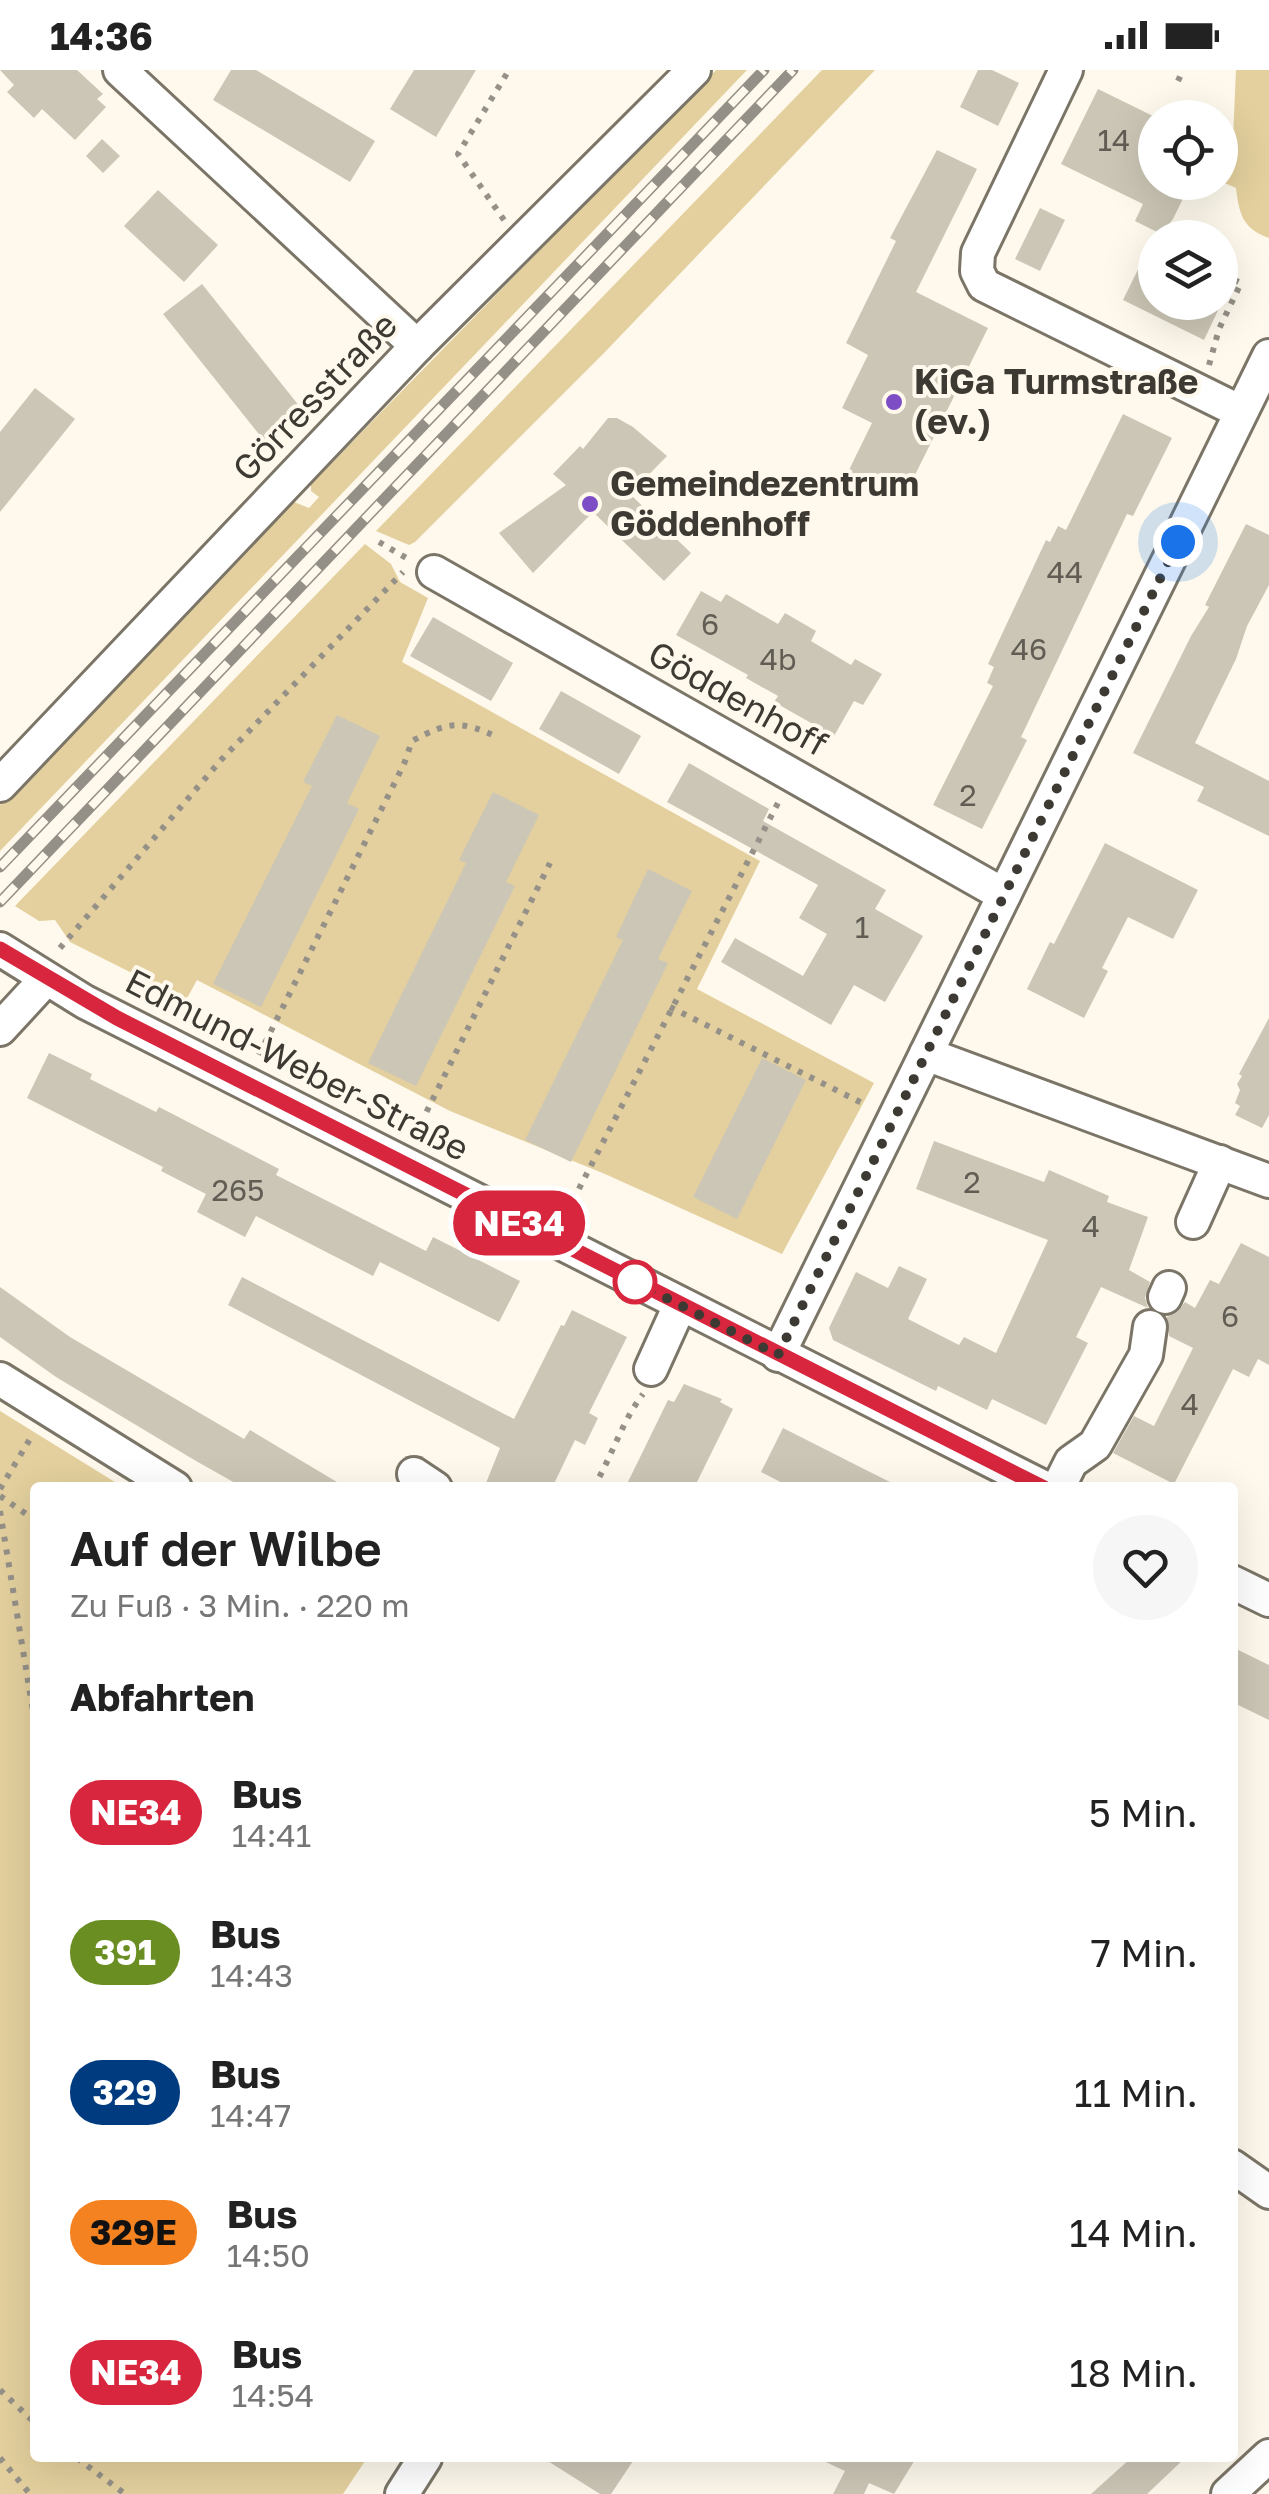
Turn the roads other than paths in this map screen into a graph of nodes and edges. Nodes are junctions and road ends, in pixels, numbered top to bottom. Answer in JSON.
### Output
{"nodes":[{"id":1,"x":120,"y":70,"type":"edge"},
{"id":2,"x":694,"y":70,"type":"edge"},
{"id":3,"x":1066,"y":70,"type":"edge"},
{"id":4,"x":417,"y":346,"type":"junction"},
{"id":5,"x":1269,"y":356,"type":"edge"},
{"id":6,"x":1241,"y":412,"type":"junction"},
{"id":7,"x":423,"y":567,"type":"road end"},
{"id":8,"x":0,"y":786,"type":"edge"},
{"id":9,"x":1004,"y":895,"type":"junction"},
{"id":10,"x":0,"y":949,"type":"edge"},
{"id":11,"x":46,"y":979,"type":"junction"},
{"id":12,"x":0,"y":1029,"type":"edge"},
{"id":13,"x":926,"y":1054,"type":"junction"},
{"id":14,"x":1220,"y":1162,"type":"junction"},
{"id":15,"x":1269,"y":1181,"type":"edge"},
{"id":16,"x":1192,"y":1222,"type":"dead end"},
{"id":17,"x":680,"y":1304,"type":"junction"},
{"id":18,"x":1150,"y":1327,"type":"dead end"},
{"id":19,"x":778,"y":1355,"type":"junction"},
{"id":20,"x":651,"y":1369,"type":"road end"},
{"id":21,"x":0,"y":1379,"type":"edge"},
{"id":22,"x":165,"y":1482,"type":"edge"},
{"id":23,"x":1032,"y":1482,"type":"edge"},
{"id":24,"x":1061,"y":1482,"type":"edge"},
{"id":25,"x":1238,"y":1585,"type":"edge"},
{"id":26,"x":1269,"y":1600,"type":"edge"},
{"id":27,"x":1238,"y":2170,"type":"edge"},
{"id":28,"x":1269,"y":2192,"type":"edge"},
{"id":29,"x":1269,"y":2456,"type":"edge"},
{"id":30,"x":423,"y":2462,"type":"edge"},
{"id":31,"x":402,"y":2494,"type":"edge"},
{"id":32,"x":1228,"y":2494,"type":"edge"}],
"edges":[{"from":1,"to":4,"type":"street"},
{"from":2,"to":4,"type":"street","name":"Görresstraße"},
{"from":3,"to":6,"type":"street"},
{"from":4,"to":8,"type":"street","name":"Görresstraße"},
{"from":5,"to":6,"type":"street"},
{"from":6,"to":9,"type":"street"},
{"from":7,"to":9,"type":"street","name":"Göddenhoff"},
{"from":9,"to":13,"type":"street"},
{"from":10,"to":11,"type":"street","name":"Edmund-Weber-Straße"},
{"from":11,"to":12,"type":"street"},
{"from":11,"to":17,"type":"street","name":"Edmund-Weber-Straße"},
{"from":13,"to":14,"type":"street"},
{"from":13,"to":19,"type":"street"},
{"from":14,"to":15,"type":"street"},
{"from":14,"to":16,"type":"street"},
{"from":17,"to":19,"type":"street","name":"Edmund-Weber-Straße"},
{"from":17,"to":20,"type":"street"},
{"from":18,"to":24,"type":"street"},
{"from":19,"to":23,"type":"street","name":"Edmund-Weber-Straße"},
{"from":21,"to":22,"type":"street"},
{"from":25,"to":26,"type":"street"},
{"from":27,"to":28,"type":"street"},
{"from":29,"to":32,"type":"street"},
{"from":30,"to":31,"type":"street"}]}
